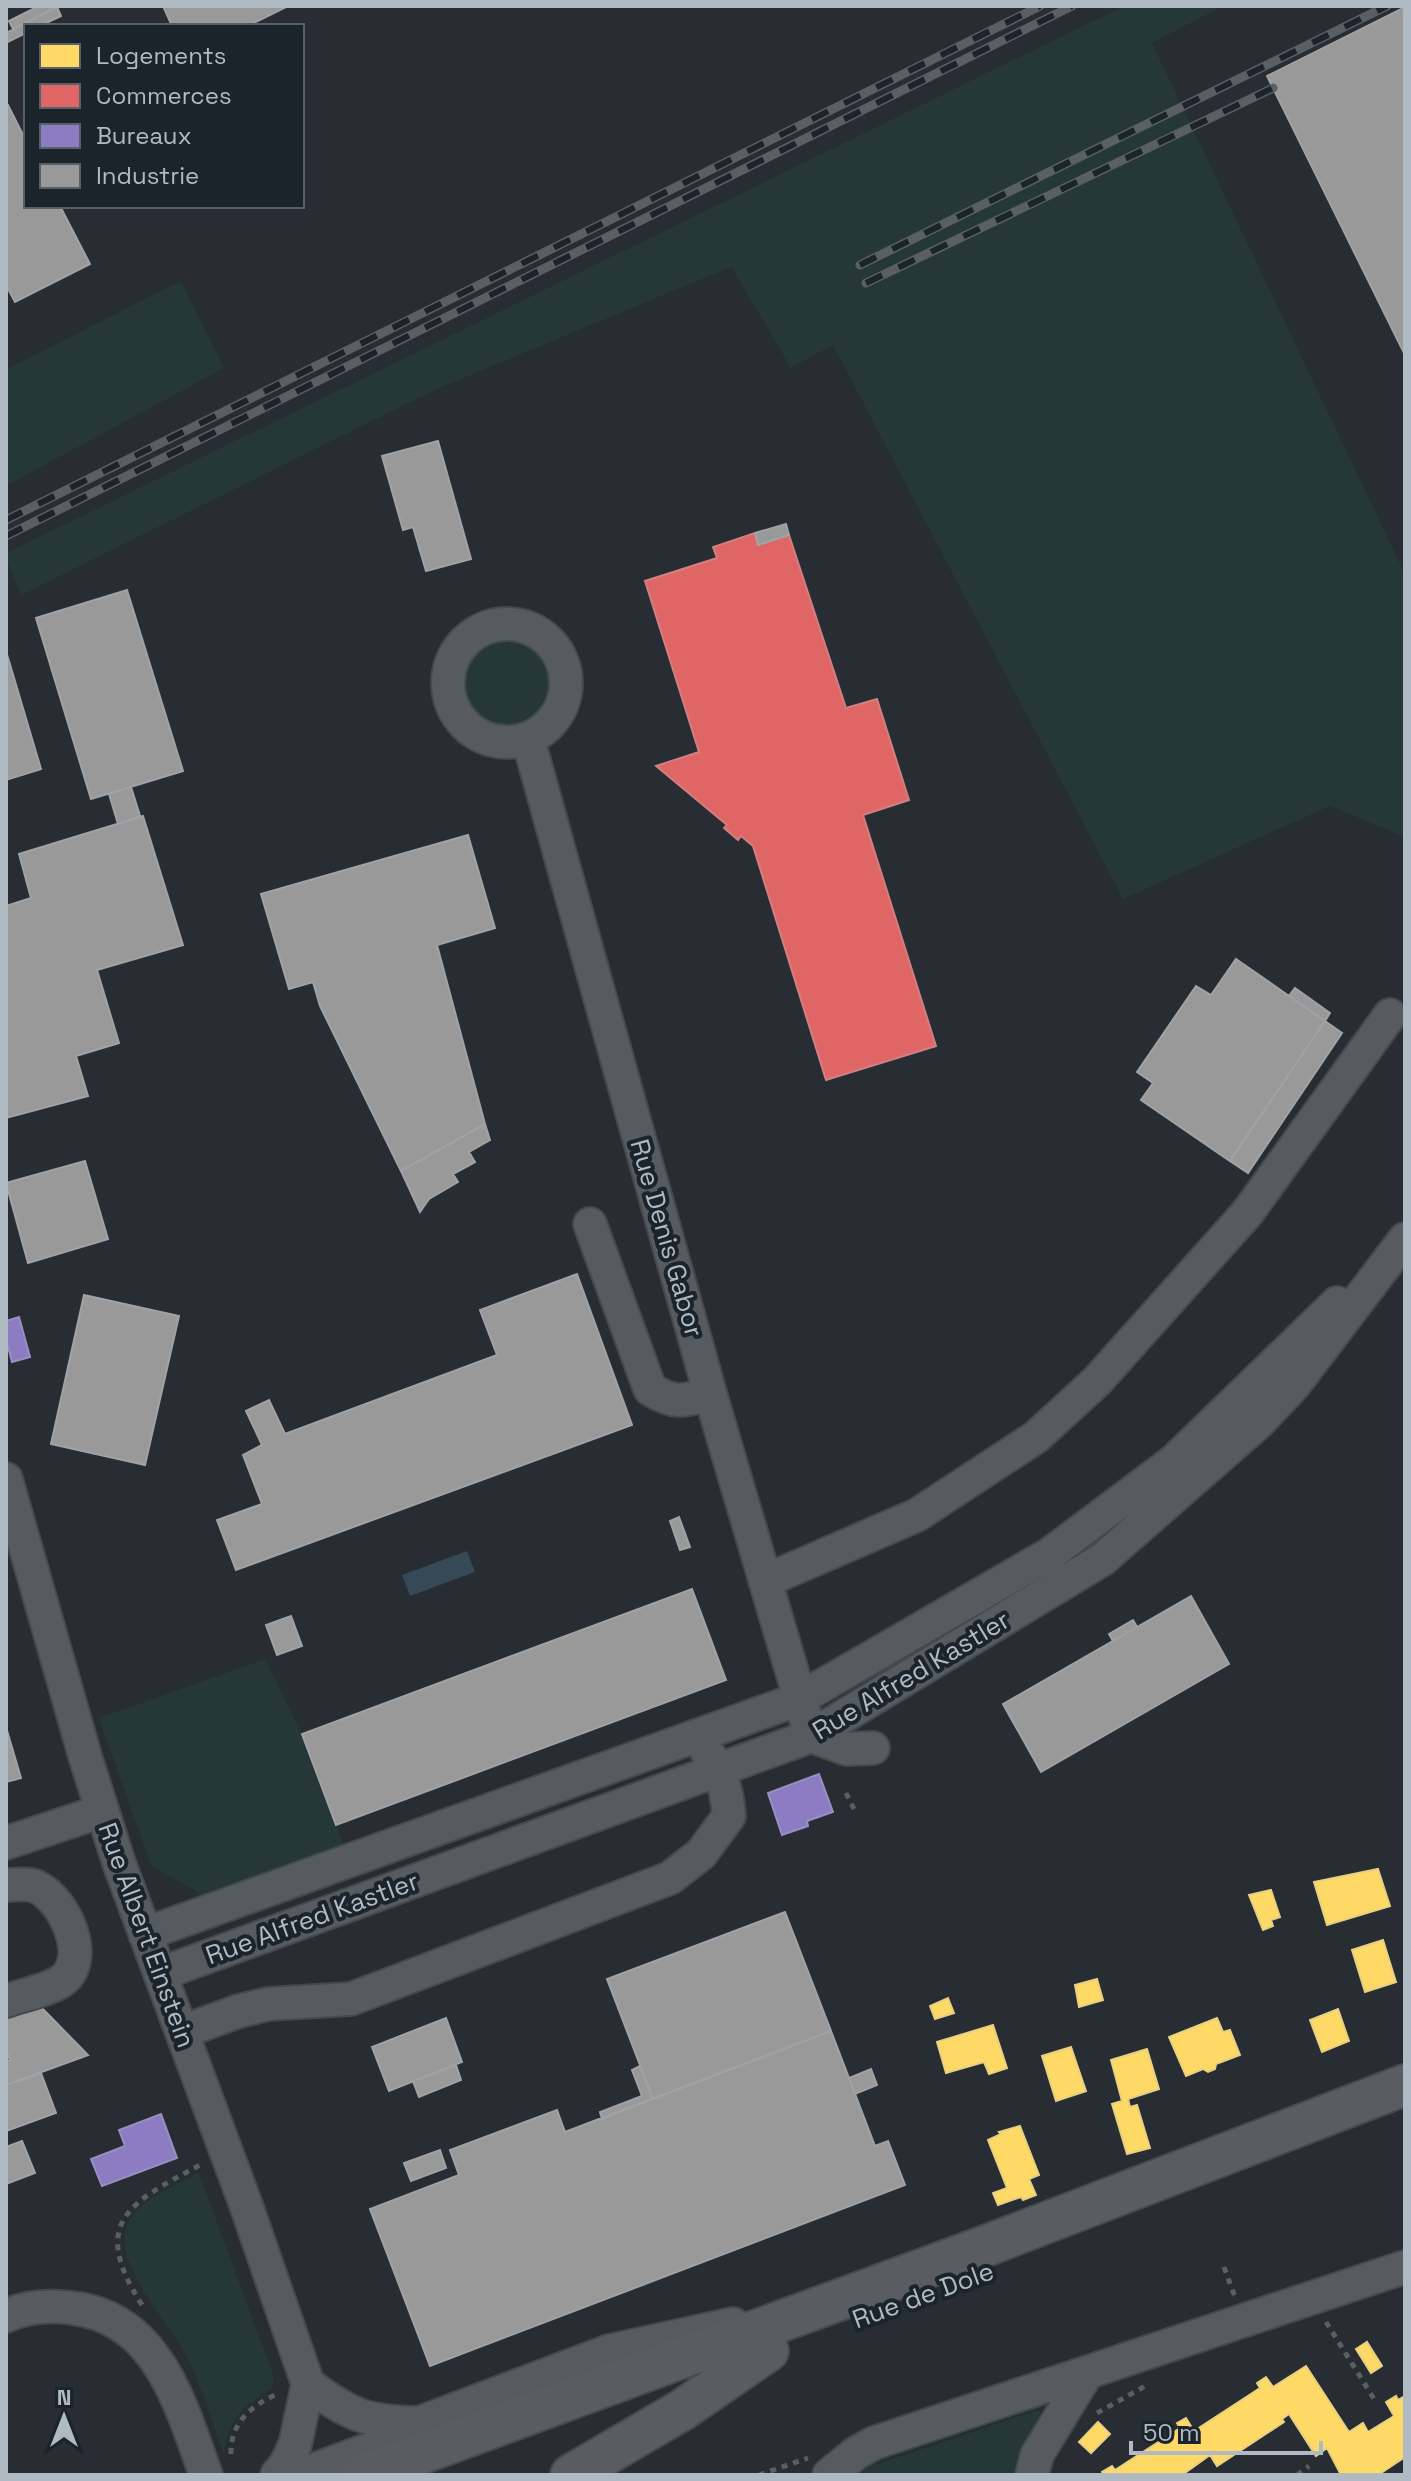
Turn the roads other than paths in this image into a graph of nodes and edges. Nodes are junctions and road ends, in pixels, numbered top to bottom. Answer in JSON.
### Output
{"nodes":[{"id":1,"x":528,"y":739,"type":"dead end"},
{"id":2,"x":1390,"y":1015,"type":"dead end"},
{"id":3,"x":590,"y":1224,"type":"dead end"},
{"id":4,"x":1405,"y":1238,"type":"edge"},
{"id":5,"x":710,"y":1393,"type":"junction"},
{"id":6,"x":6,"y":1479,"type":"edge"},
{"id":7,"x":765,"y":1581,"type":"junction"},
{"id":8,"x":799,"y":1699,"type":"junction"},
{"id":9,"x":696,"y":1736,"type":"junction"},
{"id":10,"x":811,"y":1736,"type":"junction"},
{"id":11,"x":873,"y":1748,"type":"dead end"},
{"id":12,"x":719,"y":1768,"type":"junction"},
{"id":13,"x":102,"y":1811,"type":"junction"},
{"id":14,"x":6,"y":1843,"type":"edge"},
{"id":15,"x":6,"y":1885,"type":"edge"},
{"id":16,"x":145,"y":1934,"type":"junction"},
{"id":17,"x":160,"y":1974,"type":"junction"},
{"id":18,"x":6,"y":2001,"type":"edge"},
{"id":19,"x":182,"y":2032,"type":"junction"},
{"id":20,"x":1405,"y":2085,"type":"edge"},
{"id":21,"x":1405,"y":2111,"type":"edge"},
{"id":22,"x":1405,"y":2267,"type":"edge"},
{"id":23,"x":830,"y":2302,"type":"junction"},
{"id":24,"x":6,"y":2316,"type":"edge"},
{"id":25,"x":768,"y":2351,"type":"junction"},
{"id":26,"x":1087,"y":2373,"type":"junction"},
{"id":27,"x":298,"y":2387,"type":"junction"},
{"id":28,"x":419,"y":2423,"type":"junction"},
{"id":29,"x":219,"y":2469,"type":"edge"},
{"id":30,"x":277,"y":2475,"type":"edge"},
{"id":31,"x":300,"y":2475,"type":"edge"},
{"id":32,"x":363,"y":2475,"type":"edge"},
{"id":33,"x":438,"y":2475,"type":"edge"},
{"id":34,"x":571,"y":2475,"type":"edge"},
{"id":35,"x":829,"y":2475,"type":"edge"},
{"id":36,"x":1032,"y":2475,"type":"edge"}],
"edges":[{"from":1,"to":5,"type":"street","name":"Rue Denis Gabor"},
{"from":2,"to":7,"type":"street"},
{"from":3,"to":5,"type":"street"},
{"from":4,"to":8,"type":"street","name":"Rue Alfred Kastler"},
{"from":4,"to":10,"type":"street","name":"Rue Alfred Kastler"},
{"from":5,"to":7,"type":"street","name":"Rue Denis Gabor"},
{"from":6,"to":13,"type":"street","name":"Rue Albert Einstein"},
{"from":7,"to":8,"type":"street","name":"Rue Denis Gabor"},
{"from":8,"to":9,"type":"street","name":"Rue Alfred Kastler"},
{"from":8,"to":10,"type":"street","name":"Rue Denis Gabor"},
{"from":9,"to":12,"type":"street"},
{"from":9,"to":16,"type":"street","name":"Rue Alfred Kastler"},
{"from":10,"to":11,"type":"street"},
{"from":10,"to":12,"type":"street","name":"Rue Alfred Kastler"},
{"from":12,"to":17,"type":"street","name":"Rue Alfred Kastler"},
{"from":12,"to":19,"type":"street"},
{"from":13,"to":14,"type":"street"},
{"from":13,"to":16,"type":"street","name":"Rue Albert Einstein"},
{"from":15,"to":18,"type":"street"},
{"from":16,"to":17,"type":"street","name":"Rue Albert Einstein"},
{"from":17,"to":19,"type":"street","name":"Rue Albert Einstein"},
{"from":19,"to":27,"type":"street","name":"Rue Albert Einstein"},
{"from":20,"to":23,"type":"main road","name":"Rue de Dole"},
{"from":21,"to":25,"type":"main road","name":"Rue de Dole"},
{"from":22,"to":26,"type":"street"},
{"from":23,"to":28,"type":"street","name":"Rue de Dole"},
{"from":23,"to":32,"type":"main road","name":"Rue de Dole"},
{"from":24,"to":29,"type":"street"},
{"from":25,"to":33,"type":"main road","name":"Rue de Dole"},
{"from":25,"to":34,"type":"main road"},
{"from":26,"to":35,"type":"street"},
{"from":26,"to":36,"type":"street"},
{"from":27,"to":28,"type":"street"},
{"from":27,"to":30,"type":"street"},
{"from":28,"to":31,"type":"street","name":"Rue de Dole"}]}
